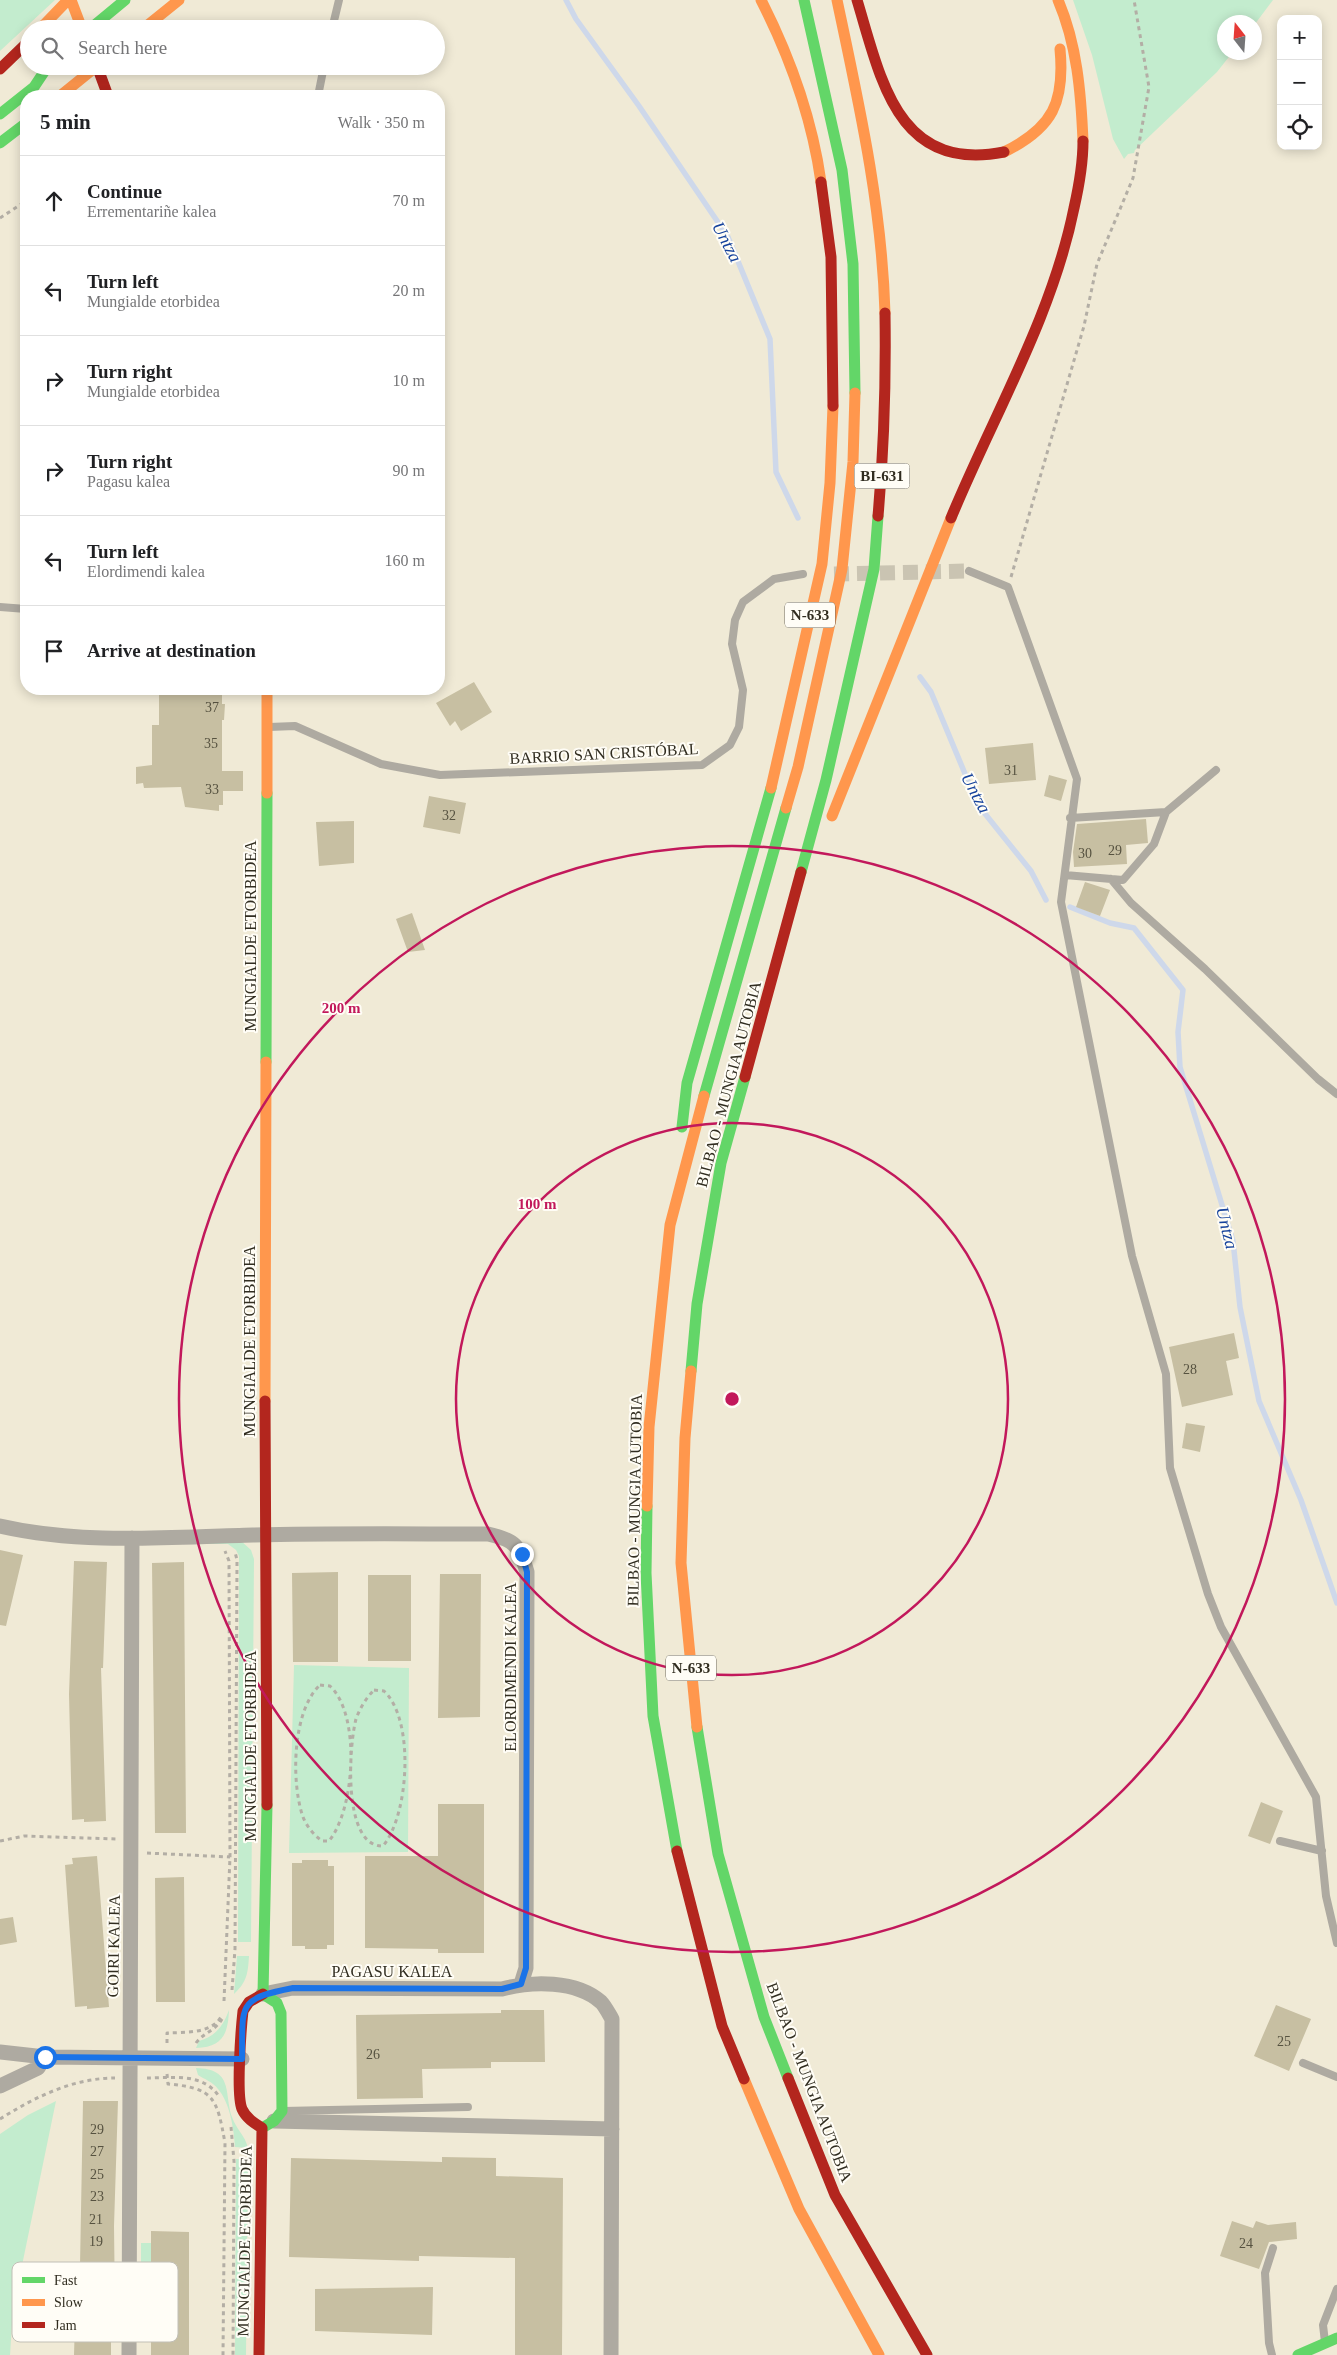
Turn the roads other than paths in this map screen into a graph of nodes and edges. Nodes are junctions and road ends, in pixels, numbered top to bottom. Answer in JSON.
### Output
{"nodes":[{"id":1,"x":70,"y":0,"type":"edge"},
{"id":2,"x":125,"y":0,"type":"edge"},
{"id":3,"x":179,"y":0,"type":"edge"},
{"id":4,"x":339,"y":0,"type":"edge"},
{"id":5,"x":761,"y":0,"type":"edge"},
{"id":6,"x":804,"y":0,"type":"edge"},
{"id":7,"x":837,"y":0,"type":"edge"},
{"id":8,"x":857,"y":0,"type":"edge"},
{"id":9,"x":1045,"y":0,"type":"edge"},
{"id":10,"x":1058,"y":0,"type":"edge"},
{"id":11,"x":49,"y":20,"type":"edge"},
{"id":12,"x":78,"y":20,"type":"edge"},
{"id":13,"x":101,"y":20,"type":"edge"},
{"id":14,"x":154,"y":20,"type":"edge"},
{"id":15,"x":334,"y":20,"type":"edge"},
{"id":16,"x":20,"y":50,"type":"edge"},
{"id":17,"x":0,"y":69,"type":"edge"},
{"id":18,"x":32,"y":75,"type":"edge"},
{"id":19,"x":42,"y":75,"type":"edge"},
{"id":20,"x":86,"y":75,"type":"edge"},
{"id":21,"x":100,"y":75,"type":"edge"},
{"id":22,"x":322,"y":75,"type":"edge"},
{"id":23,"x":29,"y":90,"type":"edge"},
{"id":24,"x":67,"y":90,"type":"edge"},
{"id":25,"x":106,"y":90,"type":"edge"},
{"id":26,"x":319,"y":90,"type":"edge"},
{"id":27,"x":20,"y":98,"type":"edge"},
{"id":28,"x":0,"y":99,"type":"edge"},
{"id":29,"x":0,"y":114,"type":"edge"},
{"id":30,"x":20,"y":128,"type":"edge"},
{"id":31,"x":0,"y":143,"type":"edge"},
{"id":32,"x":969,"y":571,"type":"tunnel mouth"},
{"id":33,"x":803,"y":574,"type":"dead end"},
{"id":34,"x":0,"y":607,"type":"edge"},
{"id":35,"x":20,"y":607,"type":"edge"},
{"id":36,"x":264,"y":695,"type":"edge"},
{"id":37,"x":266,"y":727,"type":"junction"},
{"id":38,"x":1216,"y":770,"type":"dead end"},
{"id":39,"x":1166,"y":812,"type":"junction"},
{"id":40,"x":1070,"y":818,"type":"junction"},
{"id":41,"x":828,"y":825,"type":"dead end"},
{"id":42,"x":821,"y":844,"type":"dead end"},
{"id":43,"x":1065,"y":875,"type":"junction"},
{"id":44,"x":1111,"y":879,"type":"junction"},
{"id":45,"x":782,"y":945,"type":"junction"},
{"id":46,"x":1337,"y":1094,"type":"edge"},
{"id":47,"x":670,"y":1225,"type":"junction"},
{"id":48,"x":0,"y":1526,"type":"edge"},
{"id":49,"x":265,"y":1535,"type":"junction"},
{"id":50,"x":132,"y":1538,"type":"junction"},
{"id":51,"x":1280,"y":1841,"type":"dead end"},
{"id":52,"x":1322,"y":1851,"type":"junction"},
{"id":53,"x":1337,"y":1943,"type":"edge"},
{"id":54,"x":521,"y":1984,"type":"junction"},
{"id":55,"x":263,"y":1994,"type":"junction"},
{"id":56,"x":0,"y":2052,"type":"edge"},
{"id":57,"x":45,"y":2057,"type":"junction"},
{"id":58,"x":129,"y":2058,"type":"junction"},
{"id":59,"x":242,"y":2059,"type":"junction"},
{"id":60,"x":1303,"y":2063,"type":"dead end"},
{"id":61,"x":1337,"y":2077,"type":"edge"},
{"id":62,"x":0,"y":2086,"type":"edge"},
{"id":63,"x":468,"y":2107,"type":"dead end"},
{"id":64,"x":272,"y":2120,"type":"junction"},
{"id":65,"x":612,"y":2129,"type":"junction"},
{"id":66,"x":1273,"y":2248,"type":"dead end"},
{"id":67,"x":129,"y":2262,"type":"edge"},
{"id":68,"x":1337,"y":2289,"type":"edge"},
{"id":69,"x":1337,"y":2338,"type":"edge"},
{"id":70,"x":129,"y":2342,"type":"edge"},
{"id":71,"x":1325,"y":2344,"type":"junction"},
{"id":72,"x":129,"y":2355,"type":"edge"},
{"id":73,"x":259,"y":2355,"type":"edge"},
{"id":74,"x":610,"y":2355,"type":"edge"},
{"id":75,"x":879,"y":2355,"type":"edge"},
{"id":76,"x":927,"y":2355,"type":"edge"},
{"id":77,"x":1272,"y":2355,"type":"edge"},
{"id":78,"x":1298,"y":2355,"type":"edge"}],
"edges":[{"from":1,"to":11,"type":"main road"},
{"from":1,"to":12,"type":"main road"},
{"from":2,"to":13,"type":"main road"},
{"from":3,"to":14,"type":"main road"},
{"from":4,"to":15,"type":"lane"},
{"from":5,"to":47,"type":"main road","number":"N-633"},
{"from":6,"to":47,"type":"main road","name":"BILBAO - MUNGIA AUTOBIA","number":"BI-631"},
{"from":7,"to":45,"type":"main road","name":"BILBAO - MUNGIA AUTOBIA","number":"BI-631"},
{"from":8,"to":9,"type":"main road"},
{"from":10,"to":41,"type":"main road"},
{"from":16,"to":17,"type":"main road"},
{"from":18,"to":28,"type":"main road"},
{"from":19,"to":23,"type":"main road"},
{"from":20,"to":24,"type":"main road"},
{"from":21,"to":25,"type":"main road","bridge":true},
{"from":22,"to":26,"type":"lane"},
{"from":27,"to":29,"type":"main road"},
{"from":30,"to":31,"type":"main road"},
{"from":32,"to":40,"type":"lane"},
{"from":33,"to":37,"type":"lane","name":"BARRIO SAN CRISTÓBAL"},
{"from":34,"to":35,"type":"lane"},
{"from":36,"to":37,"type":"main road","name":"MUNGIALDE ETORBIDEA"},
{"from":37,"to":49,"type":"main road","name":"MUNGIALDE ETORBIDEA"},
{"from":38,"to":39,"type":"lane"},
{"from":39,"to":40,"type":"lane"},
{"from":39,"to":44,"type":"lane"},
{"from":40,"to":43,"type":"lane"},
{"from":42,"to":45,"type":"main road"},
{"from":43,"to":44,"type":"lane"},
{"from":43,"to":52,"type":"lane"},
{"from":44,"to":46,"type":"lane"},
{"from":45,"to":76,"type":"main road","name":"BILBAO - MUNGIA AUTOBIA","number":"N-633"},
{"from":47,"to":75,"type":"main road","name":"BILBAO - MUNGIA AUTOBIA","number":"N-633"},
{"from":48,"to":50,"type":"street","name":"ELORDIMENDI KALEA"},
{"from":49,"to":50,"type":"street","name":"ELORDIMENDI KALEA"},
{"from":49,"to":54,"type":"street","name":"ELORDIMENDI KALEA"},
{"from":49,"to":55,"type":"main road","name":"MUNGIALDE ETORBIDEA"},
{"from":50,"to":58,"type":"street","name":"GOIRI KALEA"},
{"from":51,"to":52,"type":"lane"},
{"from":52,"to":53,"type":"lane"},
{"from":54,"to":55,"type":"street","name":"PAGASU KALEA"},
{"from":54,"to":65,"type":"street","name":"PAGASU KALEA"},
{"from":55,"to":59,"type":"main road","name":"MUNGIALDE ETORBIDEA"},
{"from":55,"to":64,"type":"main road","name":"MUNGIALDE ETORBIDEA"},
{"from":56,"to":57,"type":"street"},
{"from":57,"to":58,"type":"street"},
{"from":57,"to":62,"type":"street"},
{"from":58,"to":59,"type":"street"},
{"from":58,"to":67,"type":"street","name":"GOIRI KALEA"},
{"from":59,"to":64,"type":"main road","name":"MUNGIALDE ETORBIDEA"},
{"from":60,"to":61,"type":"lane"},
{"from":63,"to":64,"type":"lane"},
{"from":64,"to":65,"type":"street"},
{"from":64,"to":73,"type":"main road","name":"MUNGIALDE ETORBIDEA"},
{"from":65,"to":74,"type":"street","name":"PAGASU KALEA"},
{"from":66,"to":77,"type":"lane"},
{"from":68,"to":71,"type":"lane"},
{"from":69,"to":71,"type":"main road"},
{"from":70,"to":72,"type":"street","name":"GOIRI KALEA"},
{"from":71,"to":78,"type":"main road"}]}
